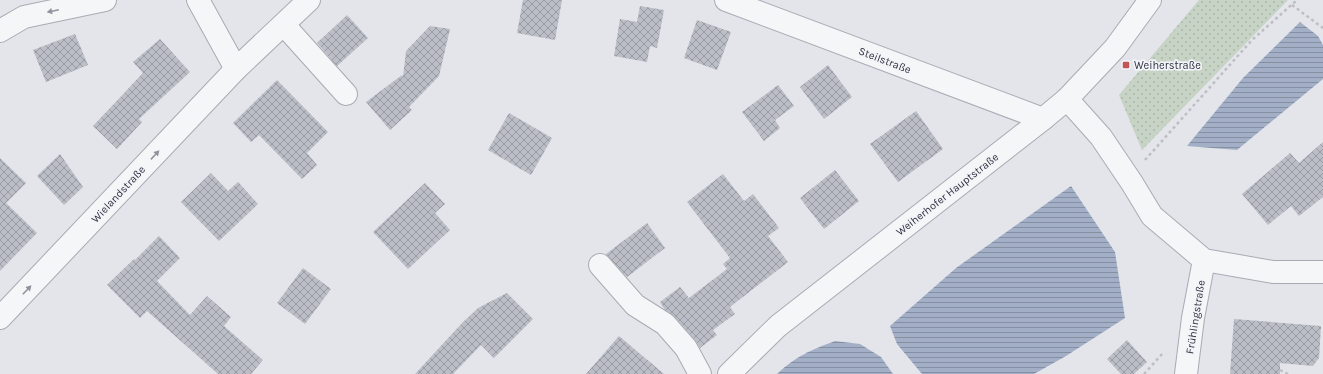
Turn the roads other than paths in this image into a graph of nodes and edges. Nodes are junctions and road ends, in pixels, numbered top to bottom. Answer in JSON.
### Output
{"nodes":[{"id":1,"x":105,"y":0,"type":"edge"},
{"id":2,"x":198,"y":0,"type":"edge"},
{"id":3,"x":309,"y":0,"type":"edge"},
{"id":4,"x":726,"y":0,"type":"edge"},
{"id":5,"x":1150,"y":0,"type":"edge"},
{"id":6,"x":284,"y":25,"type":"junction"},
{"id":7,"x":0,"y":31,"type":"edge"},
{"id":8,"x":236,"y":69,"type":"junction"},
{"id":9,"x":346,"y":94,"type":"dead end"},
{"id":10,"x":1067,"y":99,"type":"junction"},
{"id":11,"x":1043,"y":119,"type":"junction"},
{"id":12,"x":1204,"y":260,"type":"junction"},
{"id":13,"x":600,"y":265,"type":"dead end"},
{"id":14,"x":1323,"y":272,"type":"edge"},
{"id":15,"x":0,"y":318,"type":"edge"},
{"id":16,"x":700,"y":374,"type":"edge"},
{"id":17,"x":729,"y":374,"type":"edge"},
{"id":18,"x":1186,"y":374,"type":"edge"}],
"edges":[{"from":1,"to":7,"type":"street","one_way":true},
{"from":2,"to":8,"type":"street"},
{"from":3,"to":6,"type":"street","name":"Wielandstraße"},
{"from":4,"to":11,"type":"street","name":"Steilstraße"},
{"from":5,"to":10,"type":"street","name":"Weiherhofer Hauptstraße"},
{"from":6,"to":8,"type":"street","name":"Wielandstraße"},
{"from":6,"to":9,"type":"street"},
{"from":15,"to":8,"type":"street","name":"Wielandstraße","one_way":true},
{"from":10,"to":11,"type":"street","name":"Weiherhofer Hauptstraße"},
{"from":10,"to":12,"type":"street"},
{"from":11,"to":17,"type":"street","name":"Weiherhofer Hauptstraße"},
{"from":12,"to":14,"type":"street"},
{"from":12,"to":18,"type":"street","name":"Frühlingstraße"},
{"from":13,"to":16,"type":"street"}]}
